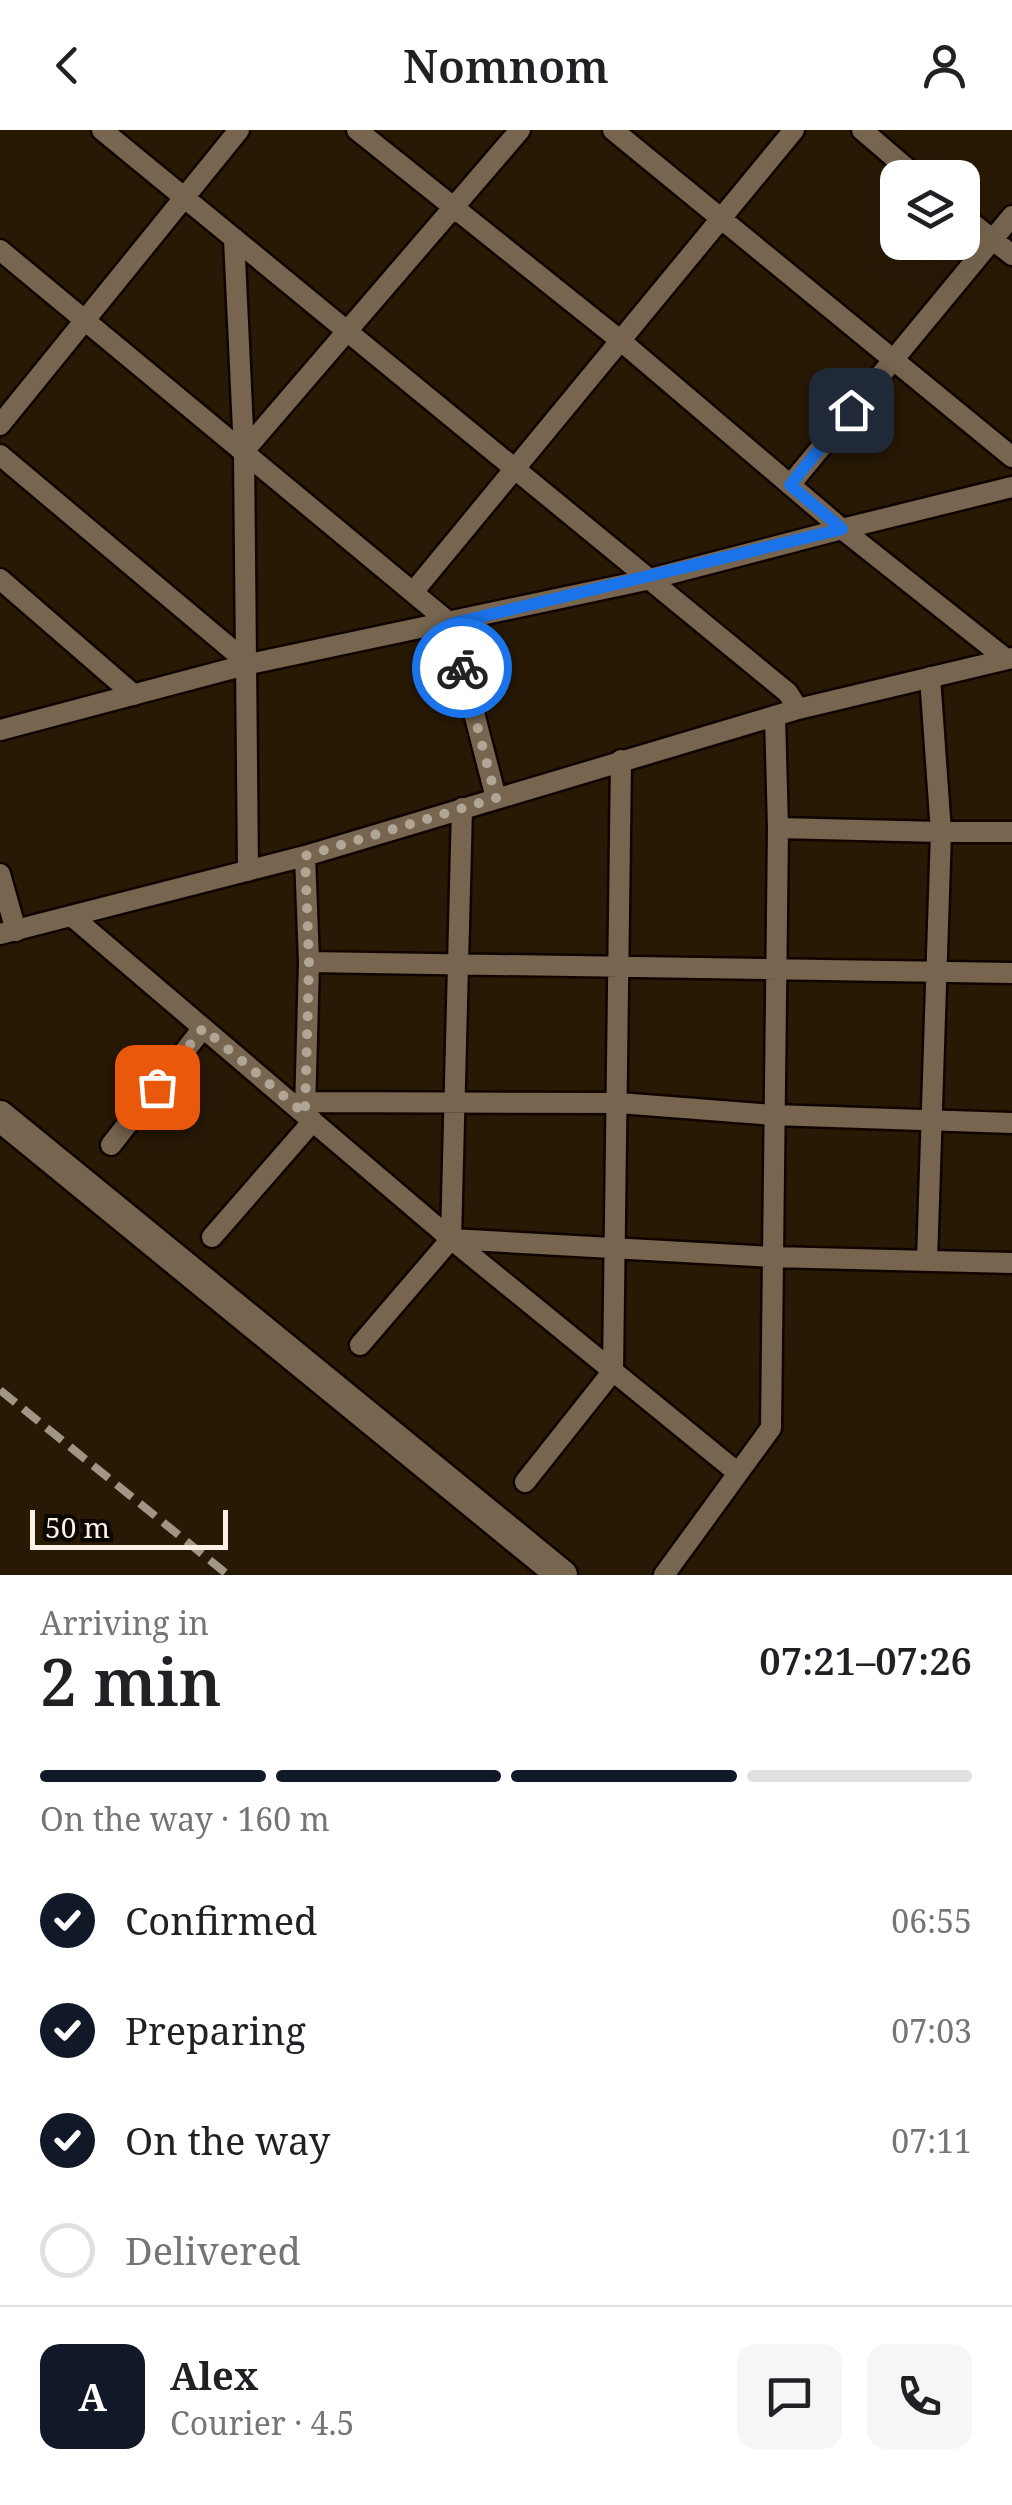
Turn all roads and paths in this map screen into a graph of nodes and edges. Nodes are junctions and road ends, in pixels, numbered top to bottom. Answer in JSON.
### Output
{"nodes":[{"id":1,"x":102,"y":130,"type":"edge"},
{"id":2,"x":239,"y":130,"type":"edge"},
{"id":3,"x":357,"y":130,"type":"edge"},
{"id":4,"x":520,"y":130,"type":"edge"},
{"id":5,"x":613,"y":130,"type":"edge"},
{"id":6,"x":794,"y":130,"type":"edge"},
{"id":7,"x":862,"y":130,"type":"edge"},
{"id":8,"x":897,"y":160,"type":"edge"},
{"id":9,"x":184,"y":199,"type":"junction"},
{"id":10,"x":455,"y":209,"type":"junction"},
{"id":11,"x":1012,"y":216,"type":"edge"},
{"id":12,"x":721,"y":220,"type":"junction"},
{"id":13,"x":980,"y":230,"type":"edge"},
{"id":14,"x":234,"y":238,"type":"junction"},
{"id":15,"x":992,"y":240,"type":"junction"},
{"id":16,"x":0,"y":250,"type":"edge"},
{"id":17,"x":1012,"y":255,"type":"edge"},
{"id":18,"x":86,"y":321,"type":"junction"},
{"id":19,"x":350,"y":329,"type":"junction"},
{"id":20,"x":621,"y":341,"type":"junction"},
{"id":21,"x":891,"y":359,"type":"junction"},
{"id":22,"x":0,"y":425,"type":"edge"},
{"id":23,"x":244,"y":451,"type":"junction"},
{"id":24,"x":0,"y":455,"type":"edge"},
{"id":25,"x":1012,"y":458,"type":"edge"},
{"id":26,"x":516,"y":470,"type":"junction"},
{"id":27,"x":790,"y":485,"type":"junction"},
{"id":28,"x":1012,"y":487,"type":"edge"},
{"id":29,"x":842,"y":529,"type":"junction"},
{"id":30,"x":0,"y":579,"type":"edge"},
{"id":31,"x":646,"y":580,"type":"junction"},
{"id":32,"x":414,"y":591,"type":"junction"},
{"id":33,"x":451,"y":624,"type":"junction"},
{"id":34,"x":1009,"y":658,"type":"edge"},
{"id":35,"x":249,"y":664,"type":"junction"},
{"id":36,"x":930,"y":677,"type":"junction"},
{"id":37,"x":134,"y":695,"type":"junction"},
{"id":38,"x":798,"y":709,"type":"junction"},
{"id":39,"x":775,"y":716,"type":"junction"},
{"id":40,"x":0,"y":730,"type":"edge"},
{"id":41,"x":621,"y":760,"type":"junction"},
{"id":42,"x":496,"y":798,"type":"junction"},
{"id":43,"x":462,"y":808,"type":"junction"},
{"id":44,"x":778,"y":828,"type":"junction"},
{"id":45,"x":941,"y":832,"type":"junction"},
{"id":46,"x":1012,"y":832,"type":"edge"},
{"id":47,"x":305,"y":856,"type":"junction"},
{"id":48,"x":248,"y":871,"type":"junction"},
{"id":49,"x":0,"y":874,"type":"edge"},
{"id":50,"x":74,"y":918,"type":"junction"},
{"id":51,"x":8,"y":932,"type":"edge"},
{"id":52,"x":309,"y":962,"type":"junction"},
{"id":53,"x":461,"y":965,"type":"junction"},
{"id":54,"x":618,"y":966,"type":"junction"},
{"id":55,"x":774,"y":971,"type":"junction"},
{"id":56,"x":1012,"y":973,"type":"edge"},
{"id":57,"x":936,"y":974,"type":"junction"},
{"id":58,"x":203,"y":1028,"type":"junction"},
{"id":59,"x":458,"y":1103,"type":"junction"},
{"id":60,"x":618,"y":1103,"type":"junction"},
{"id":61,"x":308,"y":1112,"type":"junction"},
{"id":62,"x":773,"y":1115,"type":"junction"},
{"id":63,"x":0,"y":1116,"type":"edge"},
{"id":64,"x":933,"y":1122,"type":"junction"},
{"id":65,"x":1012,"y":1123,"type":"edge"},
{"id":66,"x":111,"y":1146,"type":"dead end"},
{"id":67,"x":212,"y":1237,"type":"dead end"},
{"id":68,"x":451,"y":1239,"type":"junction"},
{"id":69,"x":613,"y":1249,"type":"junction"},
{"id":70,"x":772,"y":1256,"type":"junction"},
{"id":71,"x":926,"y":1261,"type":"junction"},
{"id":72,"x":1012,"y":1264,"type":"edge"},
{"id":73,"x":360,"y":1345,"type":"dead end"},
{"id":74,"x":613,"y":1371,"type":"junction"},
{"id":75,"x":738,"y":1472,"type":"junction"},
{"id":76,"x":525,"y":1482,"type":"dead end"},
{"id":77,"x":562,"y":1575,"type":"edge"},
{"id":78,"x":664,"y":1575,"type":"edge"}],
"edges":[{"from":1,"to":9,"type":"street"},
{"from":2,"to":9,"type":"street"},
{"from":3,"to":10,"type":"street"},
{"from":4,"to":10,"type":"street"},
{"from":5,"to":12,"type":"street"},
{"from":6,"to":12,"type":"street"},
{"from":7,"to":8,"type":"street"},
{"from":9,"to":14,"type":"street"},
{"from":9,"to":18,"type":"street"},
{"from":10,"to":19,"type":"street"},
{"from":10,"to":20,"type":"street"},
{"from":11,"to":15,"type":"street"},
{"from":12,"to":20,"type":"street"},
{"from":12,"to":21,"type":"street"},
{"from":13,"to":15,"type":"street"},
{"from":14,"to":19,"type":"street"},
{"from":14,"to":23,"type":"street"},
{"from":15,"to":17,"type":"street"},
{"from":15,"to":21,"type":"street"},
{"from":16,"to":18,"type":"street"},
{"from":18,"to":22,"type":"street"},
{"from":18,"to":23,"type":"street"},
{"from":19,"to":23,"type":"street"},
{"from":19,"to":26,"type":"street"},
{"from":20,"to":26,"type":"street"},
{"from":20,"to":27,"type":"street"},
{"from":21,"to":25,"type":"street"},
{"from":21,"to":27,"type":"street"},
{"from":23,"to":32,"type":"street"},
{"from":23,"to":35,"type":"street"},
{"from":24,"to":35,"type":"street"},
{"from":26,"to":31,"type":"street"},
{"from":26,"to":32,"type":"street"},
{"from":27,"to":29,"type":"street"},
{"from":28,"to":29,"type":"street"},
{"from":29,"to":31,"type":"street"},
{"from":29,"to":34,"type":"street"},
{"from":30,"to":37,"type":"street"},
{"from":31,"to":33,"type":"street"},
{"from":31,"to":38,"type":"street"},
{"from":32,"to":33,"type":"street"},
{"from":33,"to":35,"type":"street"},
{"from":33,"to":42,"type":"street"},
{"from":34,"to":36,"type":"street"},
{"from":35,"to":37,"type":"street"},
{"from":35,"to":48,"type":"street"},
{"from":36,"to":38,"type":"street"},
{"from":36,"to":45,"type":"street"},
{"from":37,"to":40,"type":"street"},
{"from":38,"to":39,"type":"street"},
{"from":39,"to":41,"type":"street"},
{"from":39,"to":44,"type":"street"},
{"from":41,"to":42,"type":"street"},
{"from":41,"to":54,"type":"street"},
{"from":42,"to":43,"type":"street"},
{"from":43,"to":47,"type":"street"},
{"from":43,"to":53,"type":"street"},
{"from":44,"to":45,"type":"street"},
{"from":44,"to":55,"type":"street"},
{"from":45,"to":46,"type":"street"},
{"from":45,"to":57,"type":"street"},
{"from":47,"to":48,"type":"street"},
{"from":47,"to":52,"type":"street"},
{"from":48,"to":50,"type":"street"},
{"from":49,"to":51,"type":"street"},
{"from":50,"to":51,"type":"street"},
{"from":50,"to":58,"type":"street"},
{"from":52,"to":53,"type":"street"},
{"from":52,"to":61,"type":"street"},
{"from":53,"to":54,"type":"street"},
{"from":53,"to":59,"type":"street"},
{"from":54,"to":55,"type":"street"},
{"from":54,"to":60,"type":"street"},
{"from":55,"to":57,"type":"street"},
{"from":55,"to":62,"type":"street"},
{"from":56,"to":57,"type":"street"},
{"from":57,"to":64,"type":"street"},
{"from":58,"to":61,"type":"street"},
{"from":58,"to":66,"type":"street"},
{"from":59,"to":60,"type":"street"},
{"from":59,"to":61,"type":"street"},
{"from":59,"to":68,"type":"street"},
{"from":60,"to":62,"type":"street"},
{"from":60,"to":69,"type":"street"},
{"from":61,"to":67,"type":"street"},
{"from":61,"to":68,"type":"street"},
{"from":62,"to":64,"type":"street"},
{"from":62,"to":70,"type":"street"},
{"from":63,"to":77,"type":"street"},
{"from":64,"to":65,"type":"street"},
{"from":64,"to":71,"type":"street"},
{"from":68,"to":69,"type":"street"},
{"from":68,"to":73,"type":"street"},
{"from":68,"to":74,"type":"street"},
{"from":69,"to":70,"type":"street"},
{"from":69,"to":74,"type":"street"},
{"from":70,"to":71,"type":"street"},
{"from":70,"to":75,"type":"street"},
{"from":71,"to":72,"type":"street"},
{"from":74,"to":75,"type":"street"},
{"from":74,"to":76,"type":"street"},
{"from":75,"to":78,"type":"street"}]}
